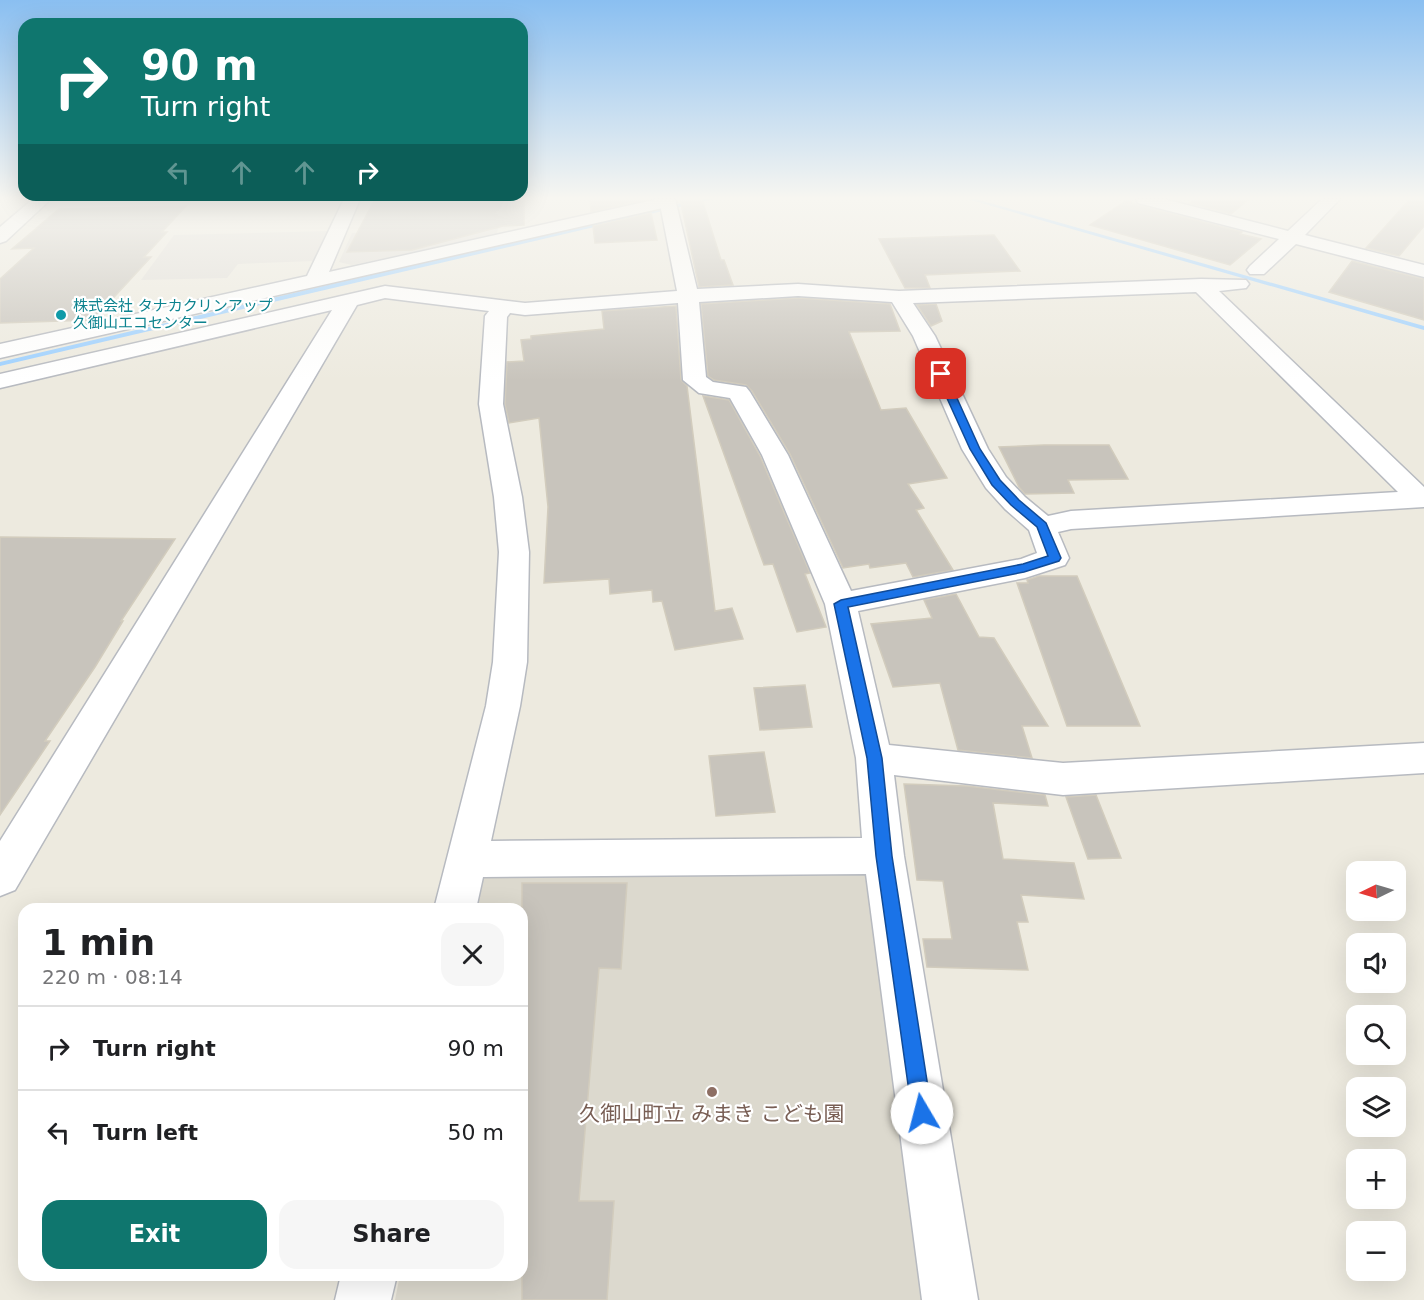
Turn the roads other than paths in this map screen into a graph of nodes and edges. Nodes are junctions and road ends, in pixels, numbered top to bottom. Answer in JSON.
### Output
{"nodes":[{"id":1,"x":325,"y":260,"type":"edge"},
{"id":2,"x":409,"y":260,"type":"edge"},
{"id":3,"x":680,"y":260,"type":"edge"},
{"id":4,"x":1268,"y":260,"type":"edge"},
{"id":5,"x":1380,"y":260,"type":"edge"},
{"id":6,"x":1257,"y":270,"type":"dead end"},
{"id":7,"x":1424,"y":271,"type":"edge"},
{"id":8,"x":316,"y":279,"type":"junction"},
{"id":9,"x":1239,"y":284,"type":"dead end"},
{"id":10,"x":1201,"y":285,"type":"junction"},
{"id":11,"x":688,"y":296,"type":"junction"},
{"id":12,"x":899,"y":297,"type":"junction"},
{"id":13,"x":349,"y":300,"type":"junction"},
{"id":14,"x":503,"y":308,"type":"junction"},
{"id":15,"x":0,"y":351,"type":"edge"},
{"id":16,"x":0,"y":381,"type":"edge"},
{"id":17,"x":1423,"y":499,"type":"edge"},
{"id":18,"x":1042,"y":526,"type":"junction"},
{"id":19,"x":841,"y":604,"type":"junction"},
{"id":20,"x":874,"y":758,"type":"junction"},
{"id":21,"x":1424,"y":758,"type":"edge"},
{"id":22,"x":884,"y":856,"type":"junction"},
{"id":23,"x":467,"y":859,"type":"junction"},
{"id":24,"x":0,"y":877,"type":"edge"},
{"id":25,"x":456,"y":903,"type":"edge"},
{"id":26,"x":368,"y":1281,"type":"edge"},
{"id":27,"x":363,"y":1300,"type":"edge"},
{"id":28,"x":950,"y":1300,"type":"edge"}],
"edges":[{"from":1,"to":8,"type":"street"},
{"from":2,"to":8,"type":"street"},
{"from":3,"to":11,"type":"street"},
{"from":4,"to":6,"type":"street"},
{"from":5,"to":7,"type":"street"},
{"from":8,"to":15,"type":"street"},
{"from":9,"to":10,"type":"street"},
{"from":10,"to":12,"type":"street"},
{"from":10,"to":17,"type":"street"},
{"from":11,"to":12,"type":"street"},
{"from":11,"to":14,"type":"street"},
{"from":11,"to":19,"type":"street"},
{"from":12,"to":18,"type":"street"},
{"from":13,"to":14,"type":"street"},
{"from":13,"to":16,"type":"street"},
{"from":13,"to":24,"type":"street"},
{"from":14,"to":23,"type":"street"},
{"from":17,"to":18,"type":"street"},
{"from":18,"to":19,"type":"street"},
{"from":19,"to":20,"type":"street"},
{"from":20,"to":21,"type":"street"},
{"from":20,"to":22,"type":"street"},
{"from":22,"to":23,"type":"street"},
{"from":22,"to":28,"type":"street"},
{"from":23,"to":25,"type":"street"},
{"from":26,"to":27,"type":"street"}]}
